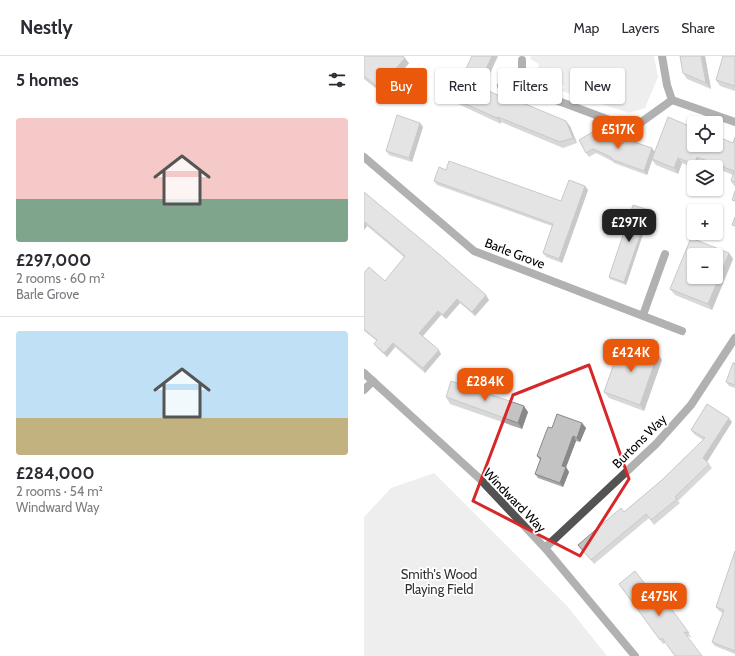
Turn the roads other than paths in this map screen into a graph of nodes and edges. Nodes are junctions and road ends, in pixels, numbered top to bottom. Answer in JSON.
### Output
{"nodes":[{"id":1,"x":662,"y":56,"type":"edge"},
{"id":2,"x":522,"y":60,"type":"dead end"},
{"id":3,"x":522,"y":68,"type":"edge"},
{"id":4,"x":672,"y":100,"type":"junction"},
{"id":5,"x":562,"y":102,"type":"edge"},
{"id":6,"x":735,"y":122,"type":"edge"},
{"id":7,"x":364,"y":157,"type":"edge"},
{"id":8,"x":665,"y":254,"type":"dead end"},
{"id":9,"x":643,"y":315,"type":"junction"},
{"id":10,"x":682,"y":331,"type":"dead end"},
{"id":11,"x":735,"y":338,"type":"edge"},
{"id":12,"x":364,"y":373,"type":"edge"},
{"id":13,"x":373,"y":381,"type":"junction"},
{"id":14,"x":364,"y":390,"type":"edge"},
{"id":15,"x":545,"y":548,"type":"junction"},
{"id":16,"x":635,"y":656,"type":"edge"}],
"edges":[{"from":1,"to":4,"type":"street"},
{"from":2,"to":3,"type":"street"},
{"from":4,"to":5,"type":"street"},
{"from":4,"to":6,"type":"street"},
{"from":7,"to":9,"type":"street","name":"Barle Grove"},
{"from":8,"to":9,"type":"street"},
{"from":9,"to":10,"type":"street","name":"Barle Grove"},
{"from":11,"to":15,"type":"street","name":"Burtons Way"},
{"from":12,"to":13,"type":"street","name":"Windward Way"},
{"from":13,"to":14,"type":"street"},
{"from":13,"to":15,"type":"street","name":"Windward Way"},
{"from":15,"to":16,"type":"street","name":"Windward Way"}]}
